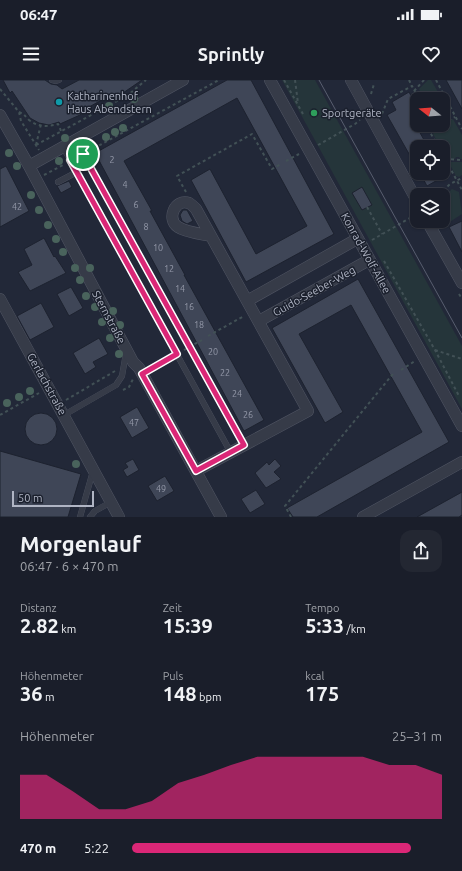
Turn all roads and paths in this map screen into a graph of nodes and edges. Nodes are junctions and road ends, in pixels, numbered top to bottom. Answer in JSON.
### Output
{"nodes":[{"id":1,"x":52,"y":80,"type":"edge"},
{"id":2,"x":59,"y":80,"type":"edge"},
{"id":3,"x":146,"y":80,"type":"edge"},
{"id":4,"x":184,"y":80,"type":"edge"},
{"id":5,"x":219,"y":80,"type":"edge"},
{"id":6,"x":270,"y":80,"type":"edge"},
{"id":7,"x":296,"y":80,"type":"edge"},
{"id":8,"x":351,"y":80,"type":"edge"},
{"id":9,"x":409,"y":80,"type":"edge"},
{"id":10,"x":424,"y":80,"type":"edge"},
{"id":11,"x":436,"y":80,"type":"edge"},
{"id":12,"x":412,"y":86,"type":"junction"},
{"id":13,"x":0,"y":89,"type":"edge"},
{"id":14,"x":414,"y":91,"type":"joint"},
{"id":15,"x":298,"y":104,"type":"dead end"},
{"id":16,"x":19,"y":112,"type":"junction"},
{"id":17,"x":369,"y":113,"type":"junction"},
{"id":18,"x":382,"y":114,"type":"dead end"},
{"id":19,"x":0,"y":115,"type":"edge"},
{"id":20,"x":455,"y":116,"type":"junction"},
{"id":21,"x":450,"y":119,"type":"edge"},
{"id":22,"x":41,"y":125,"type":"junction"},
{"id":23,"x":462,"y":129,"type":"edge"},
{"id":24,"x":61,"y":131,"type":"junction"},
{"id":25,"x":36,"y":144,"type":"junction"},
{"id":26,"x":63,"y":147,"type":"junction"},
{"id":27,"x":309,"y":149,"type":"junction"},
{"id":28,"x":83,"y":154,"type":"junction"},
{"id":29,"x":43,"y":158,"type":"junction"},
{"id":30,"x":450,"y":159,"type":"edge"},
{"id":31,"x":70,"y":160,"type":"junction"},
{"id":32,"x":462,"y":160,"type":"edge"},
{"id":33,"x":286,"y":161,"type":"dead end"},
{"id":34,"x":280,"y":164,"type":"dead end"},
{"id":35,"x":29,"y":166,"type":"junction"},
{"id":36,"x":450,"y":168,"type":"edge"},
{"id":37,"x":77,"y":172,"type":"junction"},
{"id":38,"x":462,"y":178,"type":"edge"},
{"id":39,"x":36,"y":180,"type":"junction"},
{"id":40,"x":457,"y":180,"type":"junction"},
{"id":41,"x":58,"y":182,"type":"dead end"},
{"id":42,"x":410,"y":188,"type":"edge"},
{"id":43,"x":447,"y":188,"type":"edge"},
{"id":44,"x":462,"y":190,"type":"edge"},
{"id":45,"x":189,"y":203,"type":"junction"},
{"id":46,"x":367,"y":207,"type":"dead end"},
{"id":47,"x":410,"y":218,"type":"edge"},
{"id":48,"x":432,"y":228,"type":"edge"},
{"id":49,"x":382,"y":234,"type":"junction"},
{"id":50,"x":211,"y":236,"type":"junction"},
{"id":51,"x":357,"y":239,"type":"junction"},
{"id":52,"x":372,"y":240,"type":"dead end"},
{"id":53,"x":369,"y":260,"type":"junction"},
{"id":54,"x":462,"y":283,"type":"edge"},
{"id":55,"x":0,"y":298,"type":"edge"},
{"id":56,"x":248,"y":301,"type":"junction"},
{"id":57,"x":259,"y":321,"type":"junction"},
{"id":58,"x":202,"y":340,"type":"dead end"},
{"id":59,"x":190,"y":346,"type":"junction"},
{"id":60,"x":126,"y":349,"type":"junction"},
{"id":61,"x":431,"y":352,"type":"dead end"},
{"id":62,"x":177,"y":354,"type":"junction"},
{"id":63,"x":462,"y":359,"type":"edge"},
{"id":64,"x":395,"y":373,"type":"dead end"},
{"id":65,"x":111,"y":374,"type":"dead end"},
{"id":66,"x":142,"y":374,"type":"junction"},
{"id":67,"x":48,"y":387,"type":"junction"},
{"id":68,"x":122,"y":390,"type":"dead end"},
{"id":69,"x":61,"y":410,"type":"junction"},
{"id":70,"x":0,"y":415,"type":"edge"},
{"id":71,"x":462,"y":426,"type":"edge"},
{"id":72,"x":244,"y":445,"type":"junction"},
{"id":73,"x":231,"y":453,"type":"junction"},
{"id":74,"x":462,"y":462,"type":"edge"},
{"id":75,"x":94,"y":469,"type":"junction"},
{"id":76,"x":196,"y":471,"type":"junction"},
{"id":77,"x":111,"y":502,"type":"junction"},
{"id":78,"x":80,"y":517,"type":"edge"},
{"id":79,"x":90,"y":517,"type":"edge"},
{"id":80,"x":119,"y":517,"type":"edge"},
{"id":81,"x":221,"y":517,"type":"edge"},
{"id":82,"x":291,"y":517,"type":"edge"},
{"id":83,"x":363,"y":517,"type":"edge"}],
"edges":[{"from":1,"to":2,"type":"lane"},
{"from":3,"to":24,"type":"path"},
{"from":4,"to":26,"type":"street"},
{"from":5,"to":28,"type":"path"},
{"from":6,"to":27,"type":"street","name":"Konrad-Wolf-Allee"},
{"from":7,"to":15,"type":"path"},
{"from":8,"to":17,"type":"street"},
{"from":9,"to":12,"type":"path"},
{"from":10,"to":14,"type":"path"},
{"from":11,"to":20,"type":"path"},
{"from":12,"to":14,"type":"path"},
{"from":12,"to":18,"type":"path"},
{"from":13,"to":16,"type":"path"},
{"from":16,"to":22,"type":"path"},
{"from":16,"to":25,"type":"path"},
{"from":17,"to":27,"type":"path"},
{"from":17,"to":42,"type":"street"},
{"from":19,"to":35,"type":"street","name":"Sternstraße"},
{"from":20,"to":21,"type":"path"},
{"from":20,"to":23,"type":"path"},
{"from":22,"to":24,"type":"path"},
{"from":22,"to":25,"type":"path"},
{"from":24,"to":25,"type":"path"},
{"from":25,"to":29,"type":"path"},
{"from":26,"to":29,"type":"street"},
{"from":26,"to":31,"type":"lane"},
{"from":27,"to":33,"type":"path"},
{"from":27,"to":51,"type":"street","name":"Konrad-Wolf-Allee"},
{"from":28,"to":31,"type":"path"},
{"from":28,"to":59,"type":"path"},
{"from":29,"to":35,"type":"street"},
{"from":30,"to":32,"type":"path"},
{"from":31,"to":37,"type":"lane"},
{"from":31,"to":39,"type":"path"},
{"from":34,"to":45,"type":"path"},
{"from":35,"to":39,"type":"street","name":"Sternstraße"},
{"from":36,"to":40,"type":"path"},
{"from":37,"to":41,"type":"lane"},
{"from":37,"to":62,"type":"lane"},
{"from":38,"to":40,"type":"path"},
{"from":39,"to":60,"type":"street","name":"Sternstraße"},
{"from":40,"to":43,"type":"path"},
{"from":40,"to":44,"type":"path"},
{"from":45,"to":50,"type":"street"},
{"from":45,"to":50,"type":"street"},
{"from":46,"to":49,"type":"path"},
{"from":47,"to":49,"type":"path"},
{"from":48,"to":54,"type":"street"},
{"from":49,"to":52,"type":"path"},
{"from":50,"to":56,"type":"street"},
{"from":51,"to":53,"type":"street","name":"Konrad-Wolf-Allee"},
{"from":51,"to":56,"type":"street"},
{"from":53,"to":57,"type":"street","name":"Guido-Seeber-Weg"},
{"from":53,"to":71,"type":"street","name":"Konrad-Wolf-Allee"},
{"from":55,"to":67,"type":"street","name":"Gerlachstraße"},
{"from":56,"to":57,"type":"street"},
{"from":57,"to":72,"type":"street"},
{"from":58,"to":59,"type":"path"},
{"from":59,"to":62,"type":"path"},
{"from":59,"to":72,"type":"path"},
{"from":60,"to":66,"type":"street","name":"Sternstraße"},
{"from":60,"to":69,"type":"lane"},
{"from":61,"to":63,"type":"path"},
{"from":62,"to":66,"type":"path"},
{"from":62,"to":73,"type":"lane"},
{"from":64,"to":82,"type":"path"},
{"from":65,"to":69,"type":"path"},
{"from":66,"to":68,"type":"path"},
{"from":66,"to":76,"type":"street","name":"Sternstraße"},
{"from":67,"to":69,"type":"street","name":"Gerlachstraße"},
{"from":67,"to":70,"type":"path"},
{"from":69,"to":75,"type":"street","name":"Gerlachstraße"},
{"from":72,"to":73,"type":"street"},
{"from":73,"to":76,"type":"street"},
{"from":74,"to":83,"type":"street"},
{"from":75,"to":77,"type":"street","name":"Gerlachstraße"},
{"from":75,"to":78,"type":"lane"},
{"from":76,"to":81,"type":"street","name":"Sternstraße"},
{"from":77,"to":79,"type":"lane"},
{"from":77,"to":80,"type":"street","name":"Gerlachstraße"}]}
